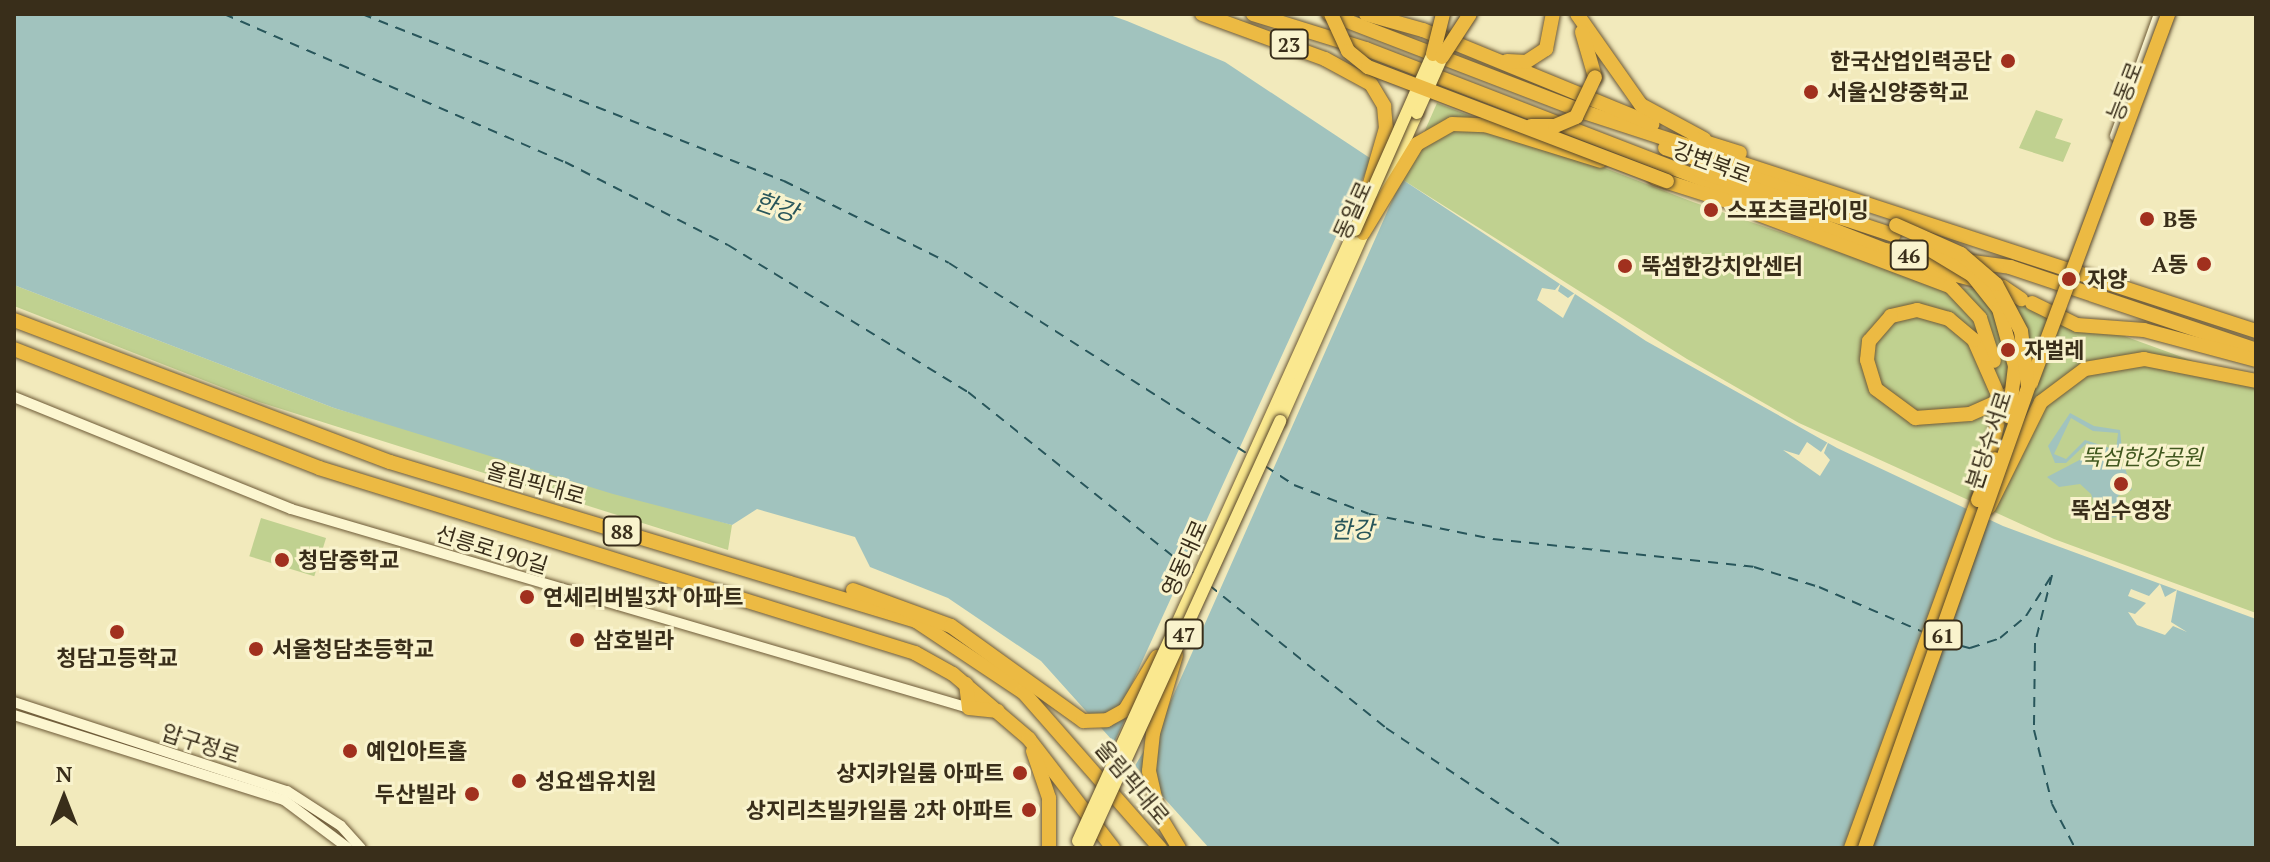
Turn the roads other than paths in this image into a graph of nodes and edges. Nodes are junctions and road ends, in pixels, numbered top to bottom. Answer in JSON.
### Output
{"nodes":[{"id":1,"x":1202,"y":14,"type":"edge"},
{"id":2,"x":1253,"y":14,"type":"edge"},
{"id":3,"x":1330,"y":14,"type":"edge"},
{"id":4,"x":1366,"y":14,"type":"edge"},
{"id":5,"x":1394,"y":14,"type":"edge"},
{"id":6,"x":1443,"y":14,"type":"edge"},
{"id":7,"x":1451,"y":14,"type":"edge"},
{"id":8,"x":1461,"y":14,"type":"edge"},
{"id":9,"x":1470,"y":14,"type":"edge"},
{"id":10,"x":1553,"y":14,"type":"edge"},
{"id":11,"x":1570,"y":14,"type":"edge"},
{"id":12,"x":1577,"y":14,"type":"edge"},
{"id":13,"x":2163,"y":14,"type":"edge"},
{"id":14,"x":2174,"y":14,"type":"edge"},
{"id":15,"x":1423,"y":30,"type":"junction"},
{"id":16,"x":1485,"y":55,"type":"junction"},
{"id":17,"x":1438,"y":56,"type":"junction"},
{"id":18,"x":1410,"y":65,"type":"junction"},
{"id":19,"x":1587,"y":113,"type":"junction"},
{"id":20,"x":1571,"y":128,"type":"junction"},
{"id":21,"x":1716,"y":144,"type":"junction"},
{"id":22,"x":1667,"y":181,"type":"junction"},
{"id":23,"x":2105,"y":181,"type":"junction"},
{"id":24,"x":1824,"y":188,"type":"junction"},
{"id":25,"x":2097,"y":203,"type":"dead end"},
{"id":26,"x":1745,"y":208,"type":"junction"},
{"id":27,"x":1823,"y":227,"type":"junction"},
{"id":28,"x":1895,"y":230,"type":"junction"},
{"id":29,"x":1359,"y":232,"type":"junction"},
{"id":30,"x":1869,"y":244,"type":"junction"},
{"id":31,"x":14,"y":320,"type":"edge"},
{"id":32,"x":2256,"y":331,"type":"edge"},
{"id":33,"x":14,"y":349,"type":"edge"},
{"id":34,"x":2256,"y":350,"type":"edge"},
{"id":35,"x":2256,"y":360,"type":"edge"},
{"id":36,"x":2256,"y":381,"type":"edge"},
{"id":37,"x":1997,"y":389,"type":"junction"},
{"id":38,"x":14,"y":397,"type":"edge"},
{"id":39,"x":1275,"y":419,"type":"junction"},
{"id":40,"x":2018,"y":421,"type":"junction"},
{"id":41,"x":1984,"y":504,"type":"junction"},
{"id":42,"x":747,"y":568,"type":"junction"},
{"id":43,"x":1176,"y":626,"type":"junction"},
{"id":44,"x":1177,"y":648,"type":"junction"},
{"id":45,"x":965,"y":684,"type":"junction"},
{"id":46,"x":14,"y":702,"type":"edge"},
{"id":47,"x":969,"y":708,"type":"junction"},
{"id":48,"x":998,"y":711,"type":"junction"},
{"id":49,"x":14,"y":715,"type":"edge"},
{"id":50,"x":1029,"y":739,"type":"junction"},
{"id":51,"x":1087,"y":819,"type":"junction"},
{"id":52,"x":1085,"y":846,"type":"edge"},
{"id":53,"x":348,"y":848,"type":"edge"},
{"id":54,"x":361,"y":848,"type":"edge"},
{"id":55,"x":1049,"y":848,"type":"edge"},
{"id":56,"x":1113,"y":848,"type":"edge"},
{"id":57,"x":1160,"y":848,"type":"edge"},
{"id":58,"x":1179,"y":848,"type":"edge"},
{"id":59,"x":1851,"y":848,"type":"edge"},
{"id":60,"x":1865,"y":848,"type":"edge"}],
"edges":[{"from":1,"to":29,"type":"highway","number":"23","bridge":true},
{"from":2,"to":18,"type":"highway","name":"강변북로","number":"46"},
{"from":3,"to":19,"type":"highway","name":"강변북로"},
{"from":3,"to":22,"type":"highway","bridge":true},
{"from":4,"to":15,"type":"highway"},
{"from":5,"to":15,"type":"highway"},
{"from":6,"to":17,"type":"highway","bridge":true},
{"from":7,"to":17,"type":"main road","name":"동일로","number":"47","bridge":true},
{"from":8,"to":17,"type":"main road","name":"동일로","number":"47","bridge":true},
{"from":9,"to":17,"type":"highway","bridge":true},
{"from":10,"to":16,"type":"highway"},
{"from":11,"to":18,"type":"highway","bridge":true},
{"from":12,"to":21,"type":"highway"},
{"from":13,"to":23,"type":"main road","name":"능동로"},
{"from":13,"to":37,"type":"highway","bridge":true},
{"from":13,"to":40,"type":"highway","bridge":true},
{"from":14,"to":23,"type":"main road","name":"능동로"},
{"from":15,"to":16,"type":"highway"},
{"from":16,"to":21,"type":"highway"},
{"from":17,"to":29,"type":"main road","name":"동일로","number":"47","bridge":true},
{"from":18,"to":20,"type":"highway","name":"강변북로","number":"46"},
{"from":19,"to":24,"type":"highway","name":"강변북로"},
{"from":19,"to":28,"type":"highway","name":"분당수서로","number":"61"},
{"from":20,"to":27,"type":"highway","name":"강변북로","number":"46"},
{"from":20,"to":28,"type":"highway","name":"분당수서로","number":"61"},
{"from":21,"to":24,"type":"highway"},
{"from":22,"to":26,"type":"highway"},
{"from":22,"to":29,"type":"highway","bridge":true},
{"from":23,"to":25,"type":"main road"},
{"from":24,"to":32,"type":"highway","name":"강변북로"},
{"from":26,"to":27,"type":"highway"},
{"from":26,"to":37,"type":"highway"},
{"from":27,"to":30,"type":"highway","name":"강변북로","number":"46"},
{"from":28,"to":40,"type":"highway","name":"분당수서로","number":"61","bridge":true},
{"from":28,"to":41,"type":"highway","name":"분당수서로","number":"61","bridge":true},
{"from":29,"to":39,"type":"main road","name":"동일로","number":"47"},
{"from":30,"to":34,"type":"highway","name":"강변북로","number":"46"},
{"from":30,"to":35,"type":"highway"},
{"from":31,"to":42,"type":"highway","name":"올림픽대로","number":"88"},
{"from":33,"to":45,"type":"highway","number":"88"},
{"from":36,"to":41,"type":"highway","bridge":true},
{"from":37,"to":41,"type":"highway","bridge":true},
{"from":38,"to":47,"type":"main road","name":"선릉로190길"},
{"from":39,"to":43,"type":"main road","name":"영동대로","number":"47"},
{"from":39,"to":44,"type":"main road","name":"영동대로","number":"47","bridge":true},
{"from":40,"to":41,"type":"highway","name":"분당수서로","number":"61","bridge":true},
{"from":41,"to":59,"type":"highway","name":"분당수서로","number":"61"},
{"from":41,"to":60,"type":"highway","name":"분당수서로","number":"61","bridge":true},
{"from":42,"to":43,"type":"highway","bridge":true},
{"from":42,"to":57,"type":"highway","name":"올림픽대로","number":"88"},
{"from":43,"to":52,"type":"main road","name":"영동대로","number":"47","bridge":true},
{"from":44,"to":52,"type":"main road","name":"영동대로","number":"47","bridge":true},
{"from":44,"to":58,"type":"highway","bridge":true},
{"from":45,"to":47,"type":"highway"},
{"from":45,"to":48,"type":"highway","number":"88"},
{"from":46,"to":54,"type":"main road","name":"압구정로"},
{"from":47,"to":48,"type":"highway"},
{"from":48,"to":50,"type":"highway","number":"88"},
{"from":49,"to":53,"type":"main road","name":"압구정로"},
{"from":50,"to":51,"type":"highway","number":"88"},
{"from":50,"to":55,"type":"highway"},
{"from":51,"to":52,"type":"highway"},
{"from":51,"to":56,"type":"highway","number":"88"}]}
